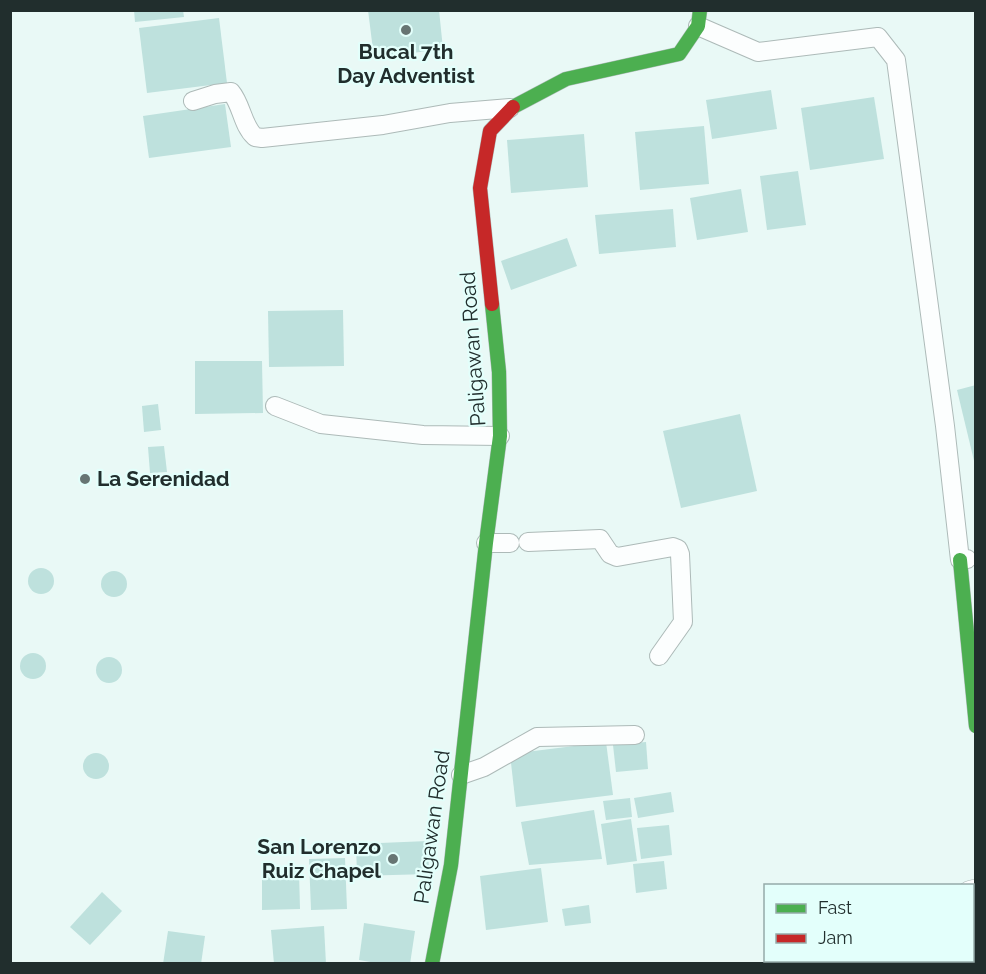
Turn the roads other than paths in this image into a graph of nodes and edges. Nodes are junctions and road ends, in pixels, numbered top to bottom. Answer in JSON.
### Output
{"nodes":[{"id":1,"x":699,"y":18,"type":"edge"},
{"id":2,"x":193,"y":101,"type":"dead end"},
{"id":3,"x":512,"y":108,"type":"junction"},
{"id":4,"x":275,"y":406,"type":"dead end"},
{"id":5,"x":500,"y":436,"type":"junction"},
{"id":6,"x":486,"y":543,"type":"junction"},
{"id":7,"x":968,"y":559,"type":"edge"},
{"id":8,"x":659,"y":656,"type":"dead end"},
{"id":9,"x":975,"y":726,"type":"edge"},
{"id":10,"x":635,"y":735,"type":"dead end"},
{"id":11,"x":460,"y":775,"type":"junction"},
{"id":12,"x":432,"y":963,"type":"edge"}],
"edges":[{"from":1,"to":3,"type":"street","name":"Paligawan Road"},
{"from":1,"to":7,"type":"lane"},
{"from":2,"to":3,"type":"lane"},
{"from":3,"to":5,"type":"street","name":"Paligawan Road"},
{"from":4,"to":5,"type":"lane"},
{"from":5,"to":6,"type":"street","name":"Paligawan Road"},
{"from":6,"to":8,"type":"lane"},
{"from":6,"to":11,"type":"street","name":"Paligawan Road"},
{"from":7,"to":9,"type":"street"},
{"from":10,"to":11,"type":"lane"},
{"from":11,"to":12,"type":"street","name":"Paligawan Road"}]}
